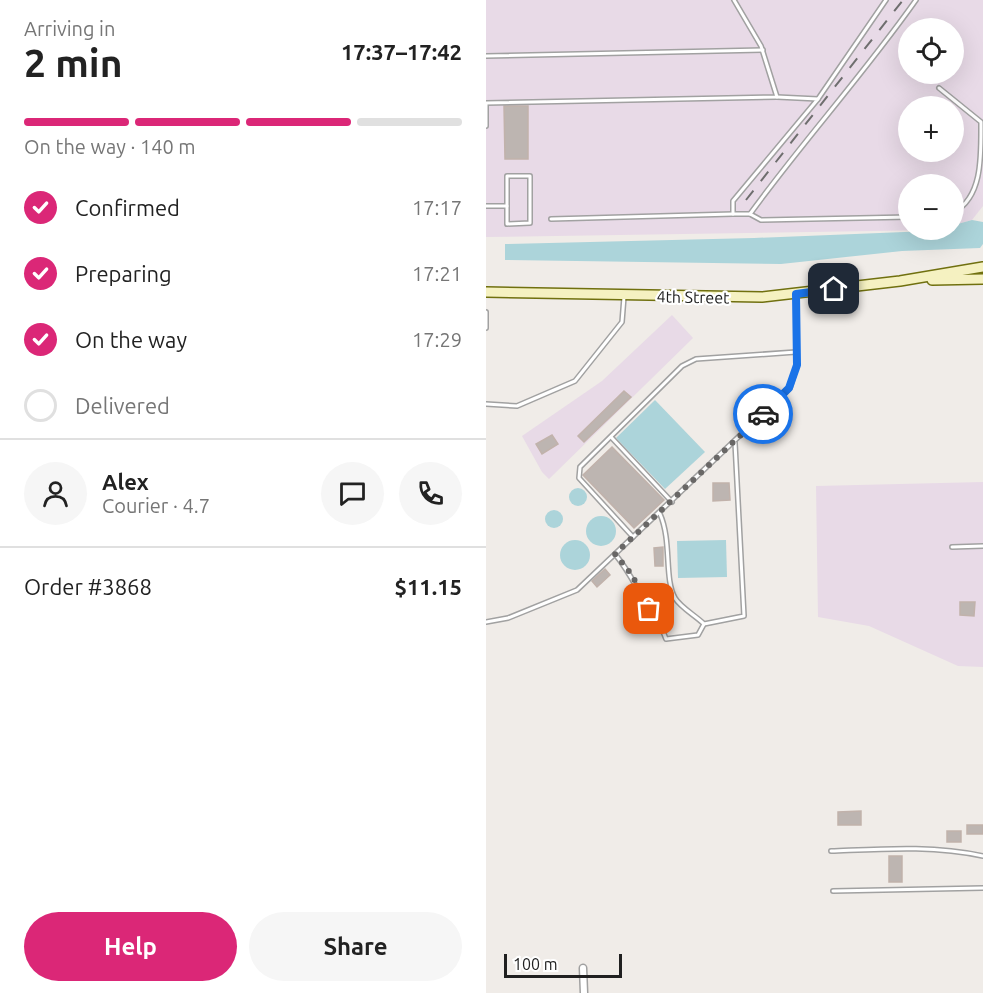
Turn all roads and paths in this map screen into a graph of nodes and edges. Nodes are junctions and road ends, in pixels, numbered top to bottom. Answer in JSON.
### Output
{"nodes":[{"id":1,"x":734,"y":0,"type":"edge"},
{"id":2,"x":886,"y":0,"type":"edge"},
{"id":3,"x":916,"y":0,"type":"edge"},
{"id":4,"x":763,"y":50,"type":"junction"},
{"id":5,"x":486,"y":56,"type":"edge"},
{"id":6,"x":939,"y":88,"type":"dead end"},
{"id":7,"x":777,"y":97,"type":"junction"},
{"id":8,"x":818,"y":99,"type":"junction"},
{"id":9,"x":486,"y":103,"type":"edge"},
{"id":10,"x":486,"y":126,"type":"edge"},
{"id":11,"x":964,"y":204,"type":"edge"},
{"id":12,"x":486,"y":206,"type":"edge"},
{"id":13,"x":507,"y":206,"type":"junction"},
{"id":14,"x":734,"y":214,"type":"junction"},
{"id":15,"x":750,"y":214,"type":"junction"},
{"id":16,"x":898,"y":217,"type":"edge"},
{"id":17,"x":551,"y":219,"type":"dead end"},
{"id":18,"x":983,"y":267,"type":"edge"},
{"id":19,"x":983,"y":279,"type":"edge"},
{"id":20,"x":900,"y":281,"type":"junction"},
{"id":21,"x":486,"y":292,"type":"edge"},
{"id":22,"x":796,"y":294,"type":"junction"},
{"id":23,"x":624,"y":296,"type":"junction"},
{"id":24,"x":486,"y":312,"type":"edge"},
{"id":25,"x":486,"y":328,"type":"edge"},
{"id":26,"x":796,"y":352,"type":"junction"},
{"id":27,"x":486,"y":404,"type":"edge"},
{"id":28,"x":611,"y":437,"type":"junction"},
{"id":29,"x":735,"y":442,"type":"junction"},
{"id":30,"x":672,"y":502,"type":"junction"},
{"id":31,"x":660,"y":514,"type":"junction"},
{"id":32,"x":633,"y":537,"type":"junction"},
{"id":33,"x":983,"y":546,"type":"edge"},
{"id":34,"x":952,"y":547,"type":"dead end"},
{"id":35,"x":615,"y":554,"type":"junction"},
{"id":36,"x":486,"y":622,"type":"edge"},
{"id":37,"x":704,"y":624,"type":"junction"},
{"id":38,"x":831,"y":851,"type":"dead end"},
{"id":39,"x":983,"y":856,"type":"edge"},
{"id":40,"x":983,"y":888,"type":"edge"},
{"id":41,"x":833,"y":891,"type":"dead end"},
{"id":42,"x":583,"y":968,"type":"dead end"},
{"id":43,"x":584,"y":993,"type":"edge"}],
"edges":[{"from":1,"to":4,"type":"lane"},
{"from":2,"to":8,"type":"lane"},
{"from":3,"to":15,"type":"lane"},
{"from":4,"to":5,"type":"lane"},
{"from":4,"to":7,"type":"lane"},
{"from":6,"to":11,"type":"lane"},
{"from":7,"to":8,"type":"lane"},
{"from":7,"to":9,"type":"lane"},
{"from":8,"to":14,"type":"lane"},
{"from":9,"to":10,"type":"lane"},
{"from":12,"to":13,"type":"lane"},
{"from":13,"to":13,"type":"lane"},
{"from":14,"to":15,"type":"lane"},
{"from":14,"to":17,"type":"lane"},
{"from":15,"to":16,"type":"lane"},
{"from":18,"to":20,"type":"street"},
{"from":19,"to":20,"type":"street"},
{"from":20,"to":22,"type":"street","name":"4th Street"},
{"from":21,"to":23,"type":"street","name":"4th Street"},
{"from":22,"to":23,"type":"street","name":"4th Street"},
{"from":22,"to":26,"type":"lane"},
{"from":23,"to":27,"type":"lane"},
{"from":24,"to":25,"type":"lane"},
{"from":26,"to":28,"type":"lane"},
{"from":26,"to":29,"type":"lane"},
{"from":28,"to":30,"type":"lane"},
{"from":28,"to":32,"type":"lane"},
{"from":29,"to":30,"type":"lane"},
{"from":29,"to":37,"type":"lane"},
{"from":30,"to":31,"type":"lane"},
{"from":31,"to":32,"type":"lane"},
{"from":31,"to":37,"type":"lane"},
{"from":32,"to":35,"type":"lane"},
{"from":33,"to":34,"type":"lane"},
{"from":35,"to":36,"type":"lane"},
{"from":35,"to":37,"type":"lane"},
{"from":38,"to":39,"type":"lane"},
{"from":40,"to":41,"type":"lane"},
{"from":42,"to":43,"type":"street"}]}
